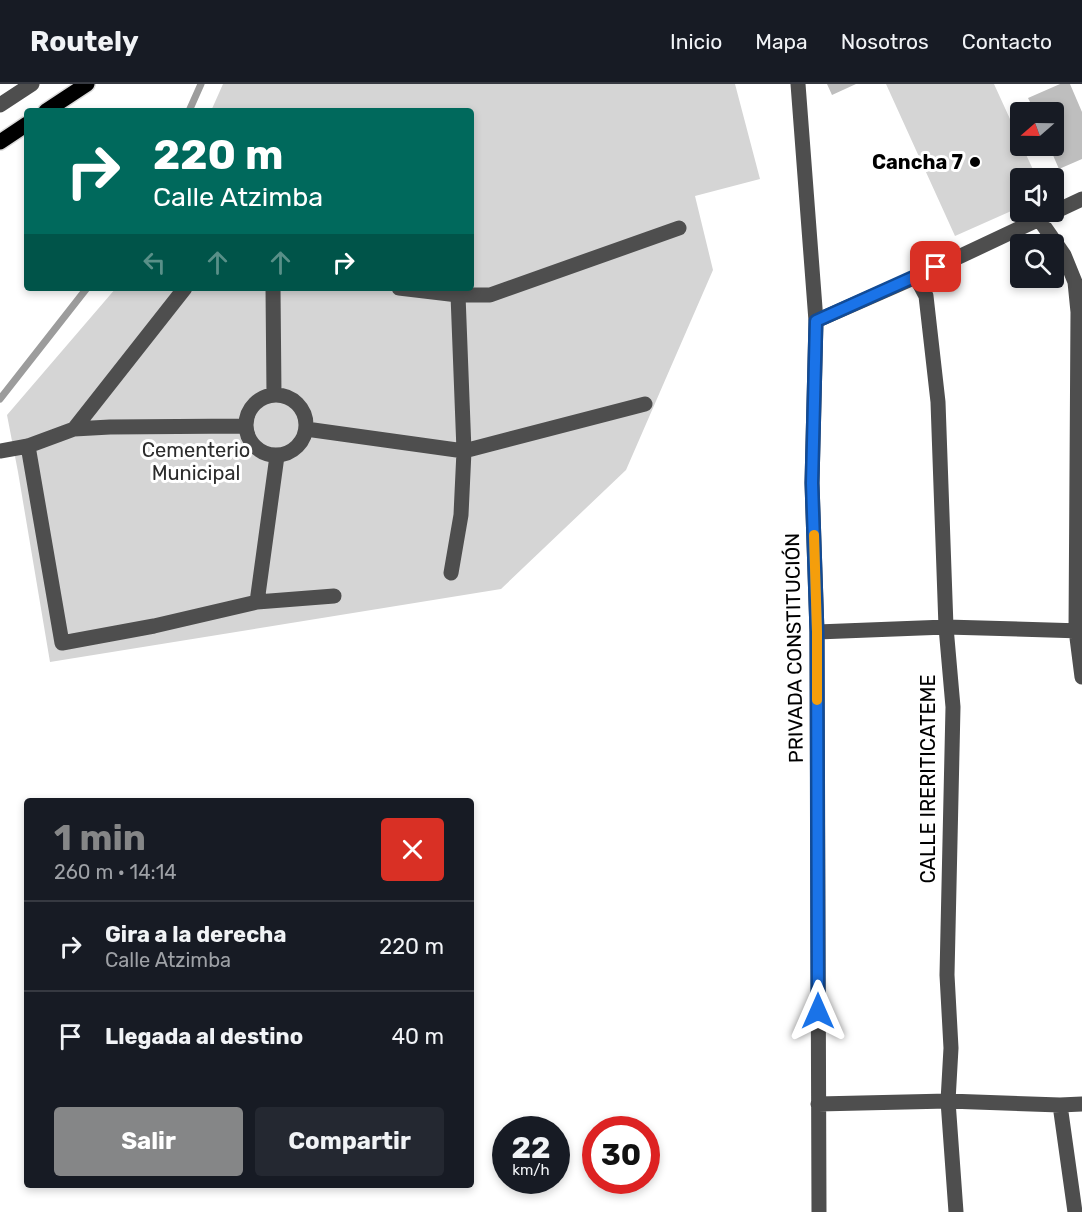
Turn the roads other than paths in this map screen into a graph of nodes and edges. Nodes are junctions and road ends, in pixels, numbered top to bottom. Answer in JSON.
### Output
{"nodes":[{"id":1,"x":32,"y":84,"type":"edge"},
{"id":2,"x":87,"y":84,"type":"edge"},
{"id":3,"x":798,"y":84,"type":"edge"},
{"id":4,"x":0,"y":105,"type":"edge"},
{"id":5,"x":51,"y":108,"type":"edge"},
{"id":6,"x":24,"y":126,"type":"edge"},
{"id":7,"x":0,"y":142,"type":"edge"},
{"id":8,"x":1082,"y":199,"type":"edge"},
{"id":9,"x":1064,"y":207,"type":"edge"},
{"id":10,"x":1033,"y":222,"type":"edge"},
{"id":11,"x":1041,"y":222,"type":"edge"},
{"id":12,"x":679,"y":228,"type":"dead end"},
{"id":13,"x":916,"y":277,"type":"junction"},
{"id":14,"x":183,"y":291,"type":"edge"},
{"id":15,"x":273,"y":291,"type":"edge"},
{"id":16,"x":424,"y":291,"type":"edge"},
{"id":17,"x":458,"y":295,"type":"junction"},
{"id":18,"x":816,"y":321,"type":"junction"},
{"id":19,"x":274,"y":395,"type":"junction"},
{"id":20,"x":645,"y":404,"type":"dead end"},
{"id":21,"x":246,"y":426,"type":"junction"},
{"id":22,"x":74,"y":429,"type":"junction"},
{"id":23,"x":306,"y":429,"type":"junction"},
{"id":24,"x":28,"y":446,"type":"junction"},
{"id":25,"x":0,"y":451,"type":"edge"},
{"id":26,"x":464,"y":451,"type":"junction"},
{"id":27,"x":277,"y":456,"type":"junction"},
{"id":28,"x":451,"y":573,"type":"dead end"},
{"id":29,"x":334,"y":596,"type":"dead end"},
{"id":30,"x":256,"y":602,"type":"junction"},
{"id":31,"x":946,"y":627,"type":"junction"},
{"id":32,"x":1079,"y":630,"type":"edge"},
{"id":33,"x":817,"y":632,"type":"junction"},
{"id":34,"x":1082,"y":677,"type":"edge"},
{"id":35,"x":948,"y":1101,"type":"junction"},
{"id":36,"x":818,"y":1104,"type":"junction"},
{"id":37,"x":1082,"y":1104,"type":"edge"},
{"id":38,"x":1060,"y":1106,"type":"junction"},
{"id":39,"x":819,"y":1212,"type":"edge"},
{"id":40,"x":956,"y":1212,"type":"edge"},
{"id":41,"x":1075,"y":1212,"type":"edge"}],
"edges":[{"from":1,"to":4,"type":"street"},
{"from":2,"to":5,"type":"main road"},
{"from":3,"to":18,"type":"street","name":"PRIVADA CONSTITUCIÓN"},
{"from":6,"to":7,"type":"main road"},
{"from":8,"to":9,"type":"street"},
{"from":10,"to":13,"type":"street"},
{"from":11,"to":32,"type":"street"},
{"from":12,"to":17,"type":"street"},
{"from":13,"to":18,"type":"street"},
{"from":13,"to":31,"type":"street","name":"CALLE IRERITICATEME"},
{"from":14,"to":22,"type":"street"},
{"from":15,"to":19,"type":"street"},
{"from":16,"to":17,"type":"street"},
{"from":17,"to":26,"type":"street"},
{"from":18,"to":33,"type":"street","name":"PRIVADA CONSTITUCIÓN"},
{"from":19,"to":21,"type":"street"},
{"from":19,"to":23,"type":"street"},
{"from":20,"to":26,"type":"street"},
{"from":21,"to":22,"type":"street"},
{"from":21,"to":27,"type":"street"},
{"from":22,"to":24,"type":"street"},
{"from":23,"to":26,"type":"street"},
{"from":23,"to":27,"type":"street"},
{"from":24,"to":25,"type":"street"},
{"from":24,"to":30,"type":"street"},
{"from":26,"to":28,"type":"street"},
{"from":27,"to":30,"type":"street"},
{"from":29,"to":30,"type":"street"},
{"from":31,"to":32,"type":"street"},
{"from":31,"to":33,"type":"street"},
{"from":31,"to":35,"type":"street","name":"CALLE IRERITICATEME"},
{"from":32,"to":34,"type":"street"},
{"from":33,"to":36,"type":"street","name":"PRIVADA CONSTITUCIÓN"},
{"from":35,"to":36,"type":"street"},
{"from":35,"to":38,"type":"street"},
{"from":35,"to":40,"type":"street","name":"CALLE IRERITICATEME"},
{"from":36,"to":39,"type":"street","name":"PRIVADA CONSTITUCIÓN"},
{"from":37,"to":38,"type":"street"},
{"from":38,"to":41,"type":"street"}]}
